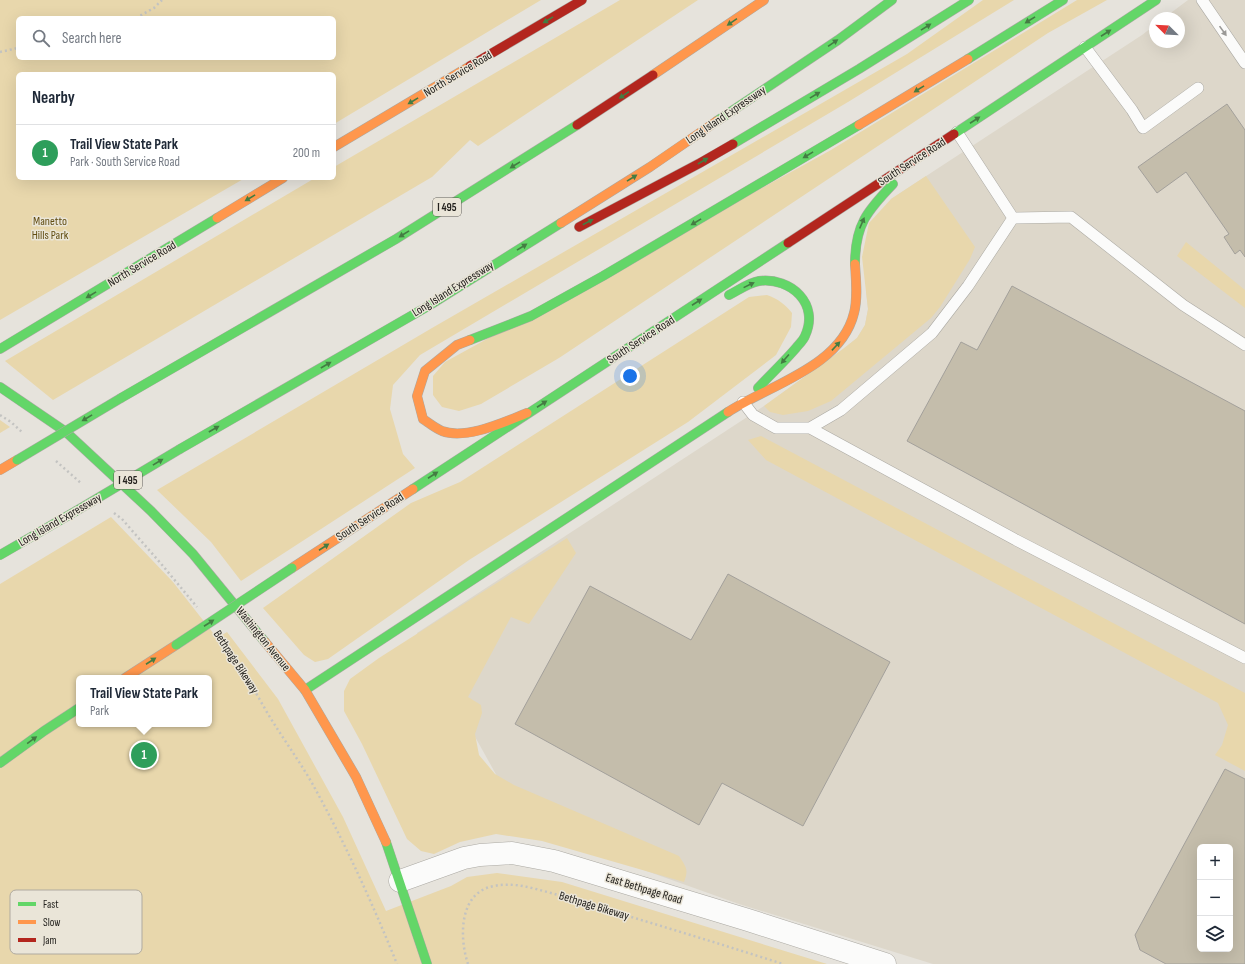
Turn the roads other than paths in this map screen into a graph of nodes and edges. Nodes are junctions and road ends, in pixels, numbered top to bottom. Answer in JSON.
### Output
{"nodes":[{"id":1,"x":582,"y":0,"type":"edge"},
{"id":2,"x":764,"y":0,"type":"edge"},
{"id":3,"x":892,"y":0,"type":"edge"},
{"id":4,"x":969,"y":0,"type":"edge"},
{"id":5,"x":1063,"y":0,"type":"edge"},
{"id":6,"x":1156,"y":0,"type":"edge"},
{"id":7,"x":1202,"y":0,"type":"edge"},
{"id":8,"x":1086,"y":47,"type":"junction"},
{"id":9,"x":1245,"y":63,"type":"edge"},
{"id":10,"x":1198,"y":88,"type":"dead end"},
{"id":11,"x":957,"y":132,"type":"junction"},
{"id":12,"x":336,"y":146,"type":"edge"},
{"id":13,"x":919,"y":157,"type":"junction"},
{"id":14,"x":281,"y":180,"type":"edge"},
{"id":15,"x":1013,"y":218,"type":"junction"},
{"id":16,"x":568,"y":232,"type":"dead end"},
{"id":17,"x":541,"y":247,"type":"dead end"},
{"id":18,"x":719,"y":301,"type":"dead end"},
{"id":19,"x":430,"y":305,"type":"junction"},
{"id":20,"x":706,"y":308,"type":"dead end"},
{"id":21,"x":1245,"y":345,"type":"edge"},
{"id":22,"x":0,"y":349,"type":"edge"},
{"id":23,"x":604,"y":364,"type":"junction"},
{"id":24,"x":0,"y":387,"type":"edge"},
{"id":25,"x":743,"y":402,"type":"junction"},
{"id":26,"x":527,"y":413,"type":"junction"},
{"id":27,"x":810,"y":428,"type":"junction"},
{"id":28,"x":0,"y":470,"type":"edge"},
{"id":29,"x":0,"y":555,"type":"edge"},
{"id":30,"x":1245,"y":658,"type":"edge"},
{"id":31,"x":130,"y":675,"type":"edge"},
{"id":32,"x":305,"y":690,"type":"junction"},
{"id":33,"x":76,"y":710,"type":"edge"},
{"id":34,"x":0,"y":763,"type":"edge"},
{"id":35,"x":400,"y":881,"type":"junction"},
{"id":36,"x":427,"y":964,"type":"edge"},
{"id":37,"x":885,"y":964,"type":"edge"}],
"edges":[{"from":1,"to":12,"type":"main road","name":"North Service Road","one_way":true},
{"from":2,"to":28,"type":"main road","number":"I 495","one_way":true,"bridge":true},
{"from":19,"to":3,"type":"main road","name":"Long Island Expressway","number":"I 495","one_way":true},
{"from":16,"to":4,"type":"main road","one_way":true},
{"from":5,"to":26,"type":"main road","one_way":true},
{"from":8,"to":6,"type":"main road","name":"South Service Road","one_way":true},
{"from":7,"to":9,"type":"lane","one_way":true},
{"from":8,"to":10,"type":"lane"},
{"from":11,"to":8,"type":"main road","name":"South Service Road","one_way":true},
{"from":11,"to":13,"type":"main road","name":"South Service Road"},
{"from":11,"to":15,"type":"lane"},
{"from":23,"to":13,"type":"main road","name":"South Service Road","one_way":true},
{"from":25,"to":13,"type":"main road","one_way":true},
{"from":14,"to":22,"type":"main road","name":"North Service Road","one_way":true},
{"from":15,"to":21,"type":"lane"},
{"from":15,"to":27,"type":"lane"},
{"from":17,"to":19,"type":"main road"},
{"from":18,"to":25,"type":"main road","one_way":true},
{"from":29,"to":19,"type":"main road","name":"Long Island Expressway","number":"I 495","one_way":true,"bridge":true},
{"from":20,"to":23,"type":"main road"},
{"from":26,"to":23,"type":"main road","name":"South Service Road","one_way":true},
{"from":24,"to":32,"type":"main road","name":"Washington Avenue"},
{"from":25,"to":27,"type":"lane"},
{"from":25,"to":32,"type":"main road"},
{"from":31,"to":26,"type":"main road","name":"South Service Road","one_way":true,"bridge":true},
{"from":27,"to":30,"type":"lane"},
{"from":32,"to":35,"type":"main road","name":"Washington Avenue"},
{"from":34,"to":33,"type":"main road","one_way":true},
{"from":35,"to":36,"type":"main road","name":"Washington Avenue"},
{"from":35,"to":37,"type":"street","name":"East Bethpage Road"}]}
